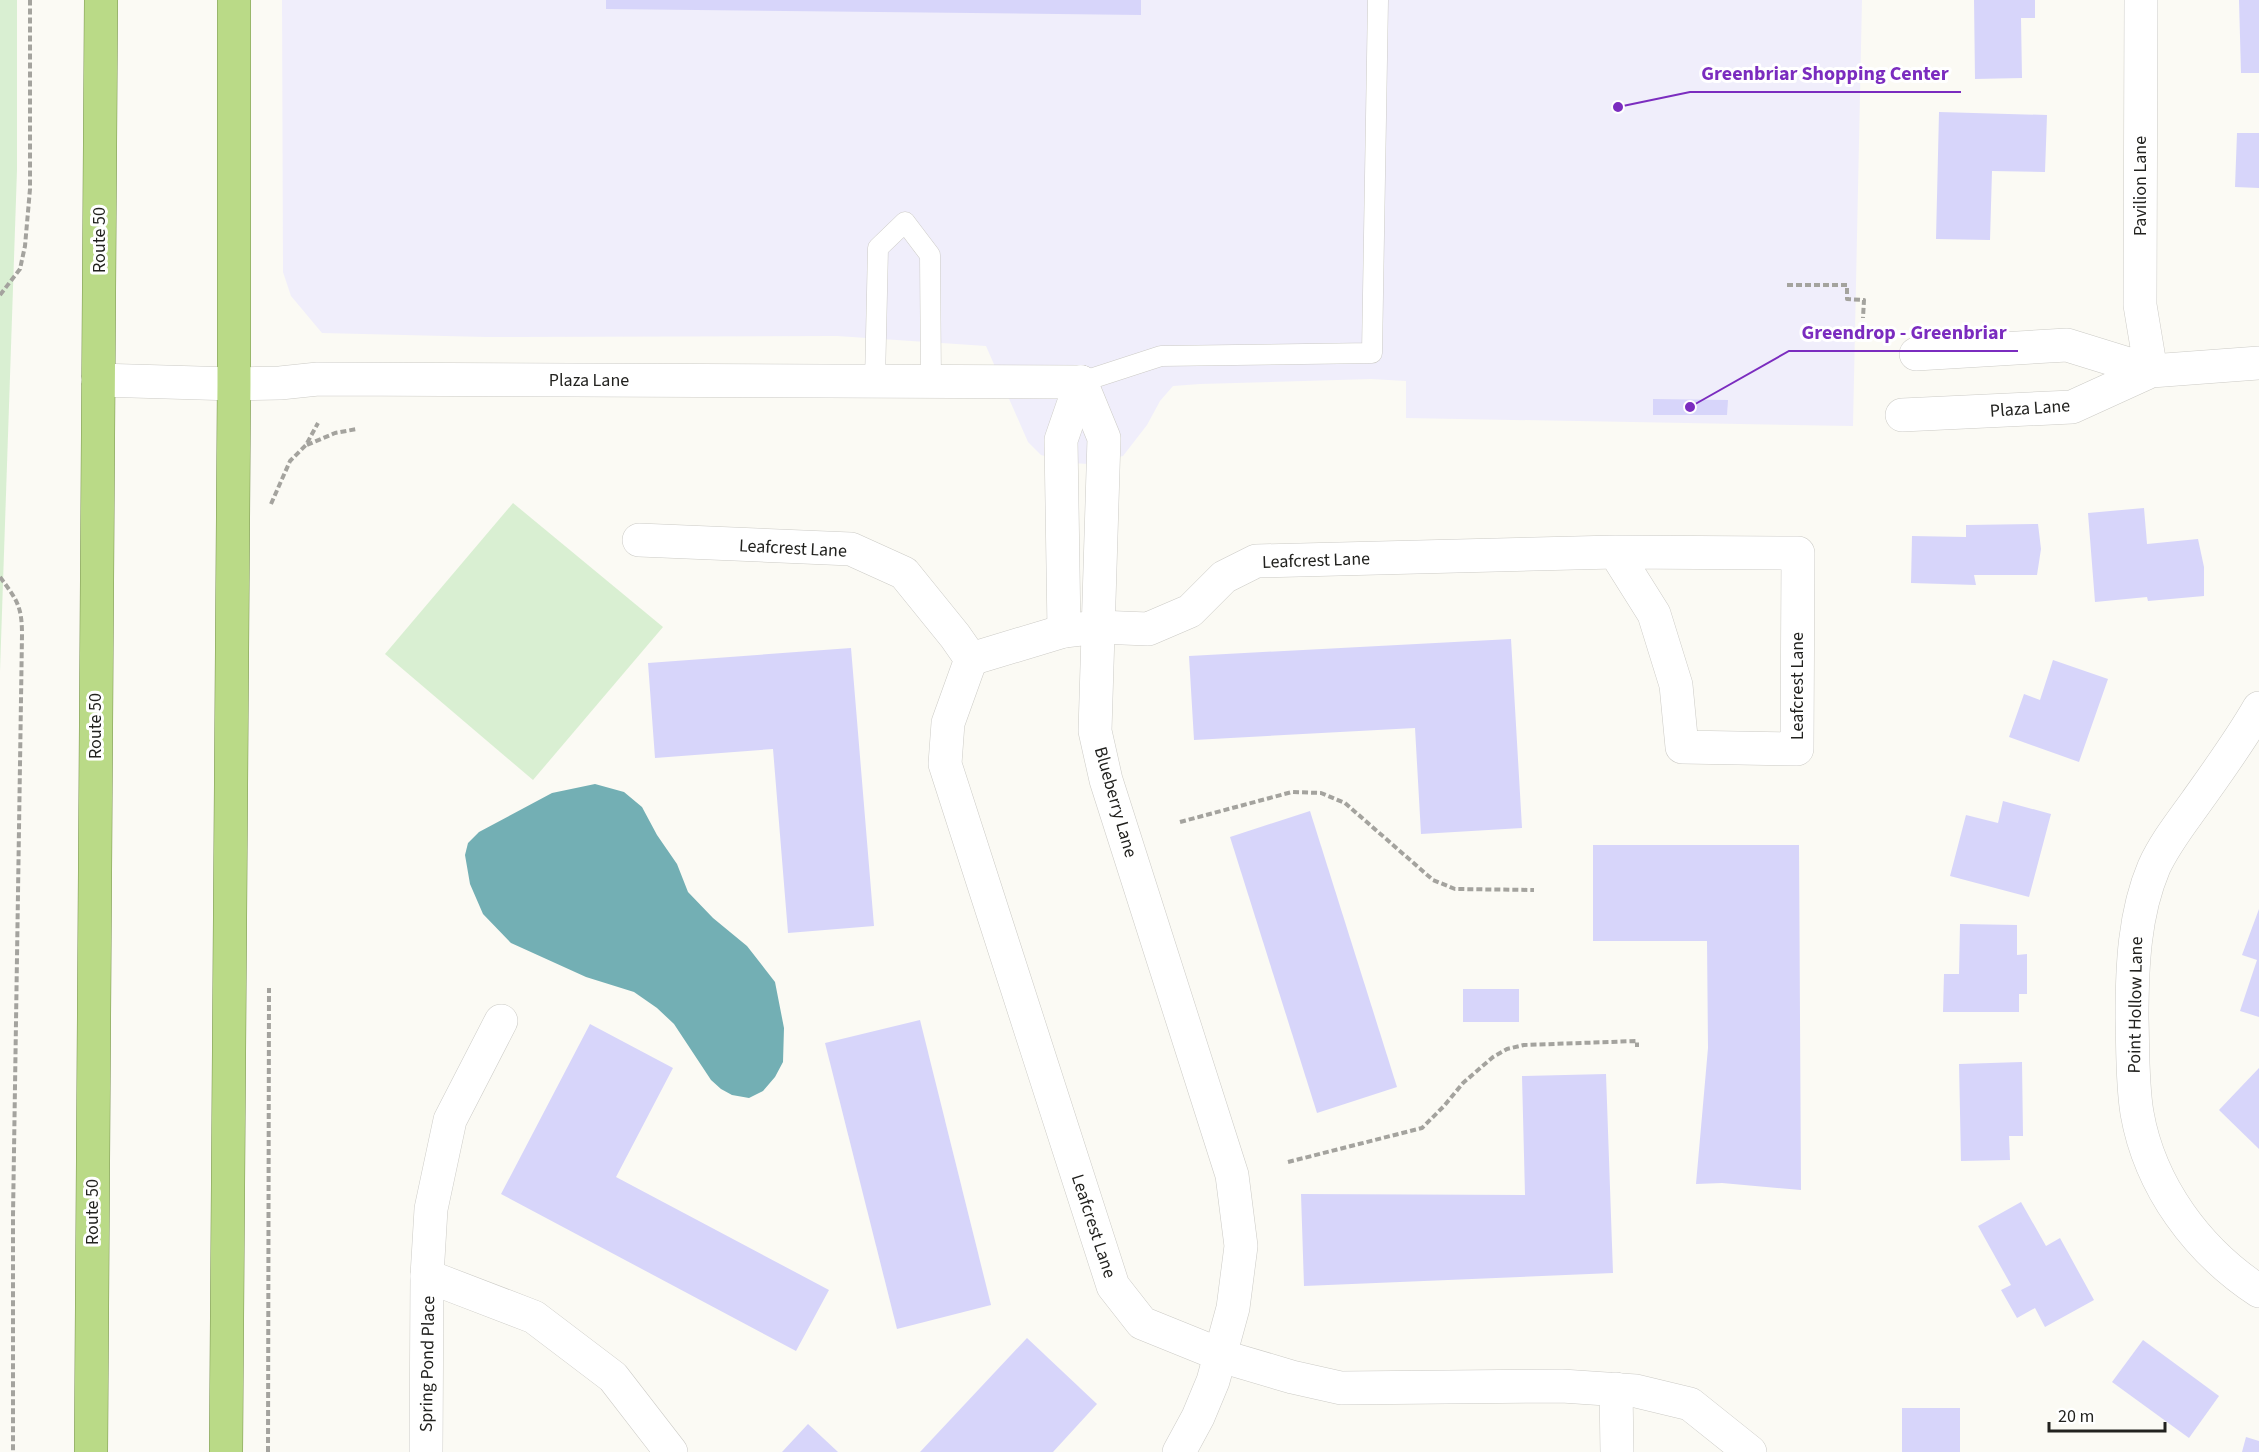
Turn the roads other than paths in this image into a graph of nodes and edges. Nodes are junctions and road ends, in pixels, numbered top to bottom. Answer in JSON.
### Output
{"nodes":[{"id":1,"x":101,"y":0,"type":"edge"},
{"id":2,"x":234,"y":0,"type":"edge"},
{"id":3,"x":1378,"y":0,"type":"edge"},
{"id":4,"x":2141,"y":0,"type":"edge"},
{"id":5,"x":1916,"y":354,"type":"dead end"},
{"id":6,"x":2259,"y":363,"type":"edge"},
{"id":7,"x":2151,"y":371,"type":"junction"},
{"id":8,"x":98,"y":380,"type":"junction"},
{"id":9,"x":875,"y":381,"type":"junction"},
{"id":10,"x":932,"y":382,"type":"junction"},
{"id":11,"x":1080,"y":382,"type":"junction"},
{"id":12,"x":234,"y":384,"type":"junction"},
{"id":13,"x":1902,"y":415,"type":"dead end"},
{"id":14,"x":639,"y":540,"type":"dead end"},
{"id":15,"x":1615,"y":552,"type":"junction"},
{"id":16,"x":1098,"y":627,"type":"junction"},
{"id":17,"x":1064,"y":631,"type":"junction"},
{"id":18,"x":971,"y":659,"type":"junction"},
{"id":19,"x":2259,"y":708,"type":"edge"},
{"id":20,"x":2250,"y":745,"type":"edge"},
{"id":21,"x":501,"y":1021,"type":"dead end"},
{"id":22,"x":427,"y":1276,"type":"junction"},
{"id":23,"x":2259,"y":1291,"type":"edge"},
{"id":24,"x":1220,"y":1355,"type":"junction"},
{"id":25,"x":1616,"y":1389,"type":"junction"},
{"id":26,"x":91,"y":1452,"type":"edge"},
{"id":27,"x":226,"y":1452,"type":"edge"},
{"id":28,"x":426,"y":1452,"type":"edge"},
{"id":29,"x":671,"y":1452,"type":"edge"},
{"id":30,"x":1179,"y":1452,"type":"edge"},
{"id":31,"x":1617,"y":1452,"type":"edge"},
{"id":32,"x":1750,"y":1452,"type":"edge"}],
"edges":[{"from":1,"to":8,"type":"highway","name":"Route 50"},
{"from":2,"to":12,"type":"highway"},
{"from":3,"to":11,"type":"lane"},
{"from":4,"to":7,"type":"street","name":"Pavilion Lane"},
{"from":5,"to":7,"type":"street","name":"Plaza Lane"},
{"from":6,"to":7,"type":"street","name":"Plaza Lane"},
{"from":7,"to":13,"type":"street","name":"Plaza Lane"},
{"from":8,"to":12,"type":"street","name":"Plaza Lane"},
{"from":8,"to":26,"type":"highway","name":"Route 50"},
{"from":9,"to":10,"type":"street","name":"Plaza Lane"},
{"from":9,"to":10,"type":"lane"},
{"from":9,"to":12,"type":"street","name":"Plaza Lane"},
{"from":10,"to":11,"type":"street","name":"Plaza Lane"},
{"from":11,"to":16,"type":"street","name":"Blueberry Lane"},
{"from":11,"to":17,"type":"street"},
{"from":12,"to":27,"type":"highway"},
{"from":14,"to":18,"type":"street","name":"Leafcrest Lane"},
{"from":15,"to":15,"type":"street","name":"Leafcrest Lane"},
{"from":15,"to":16,"type":"street","name":"Leafcrest Lane"},
{"from":16,"to":17,"type":"street","name":"Leafcrest Lane"},
{"from":16,"to":24,"type":"street","name":"Blueberry Lane"},
{"from":17,"to":18,"type":"street","name":"Leafcrest Lane"},
{"from":18,"to":24,"type":"street","name":"Leafcrest Lane"},
{"from":19,"to":20,"type":"street","name":"Point Hollow Lane"},
{"from":20,"to":23,"type":"street","name":"Point Hollow Lane"},
{"from":21,"to":22,"type":"street","name":"Spring Pond Place"},
{"from":22,"to":28,"type":"street","name":"Spring Pond Place"},
{"from":22,"to":29,"type":"street","name":"Spring Pond Place"},
{"from":24,"to":25,"type":"street","name":"Leafcrest Lane"},
{"from":24,"to":30,"type":"street","name":"Blueberry Lane"},
{"from":25,"to":31,"type":"street"},
{"from":25,"to":32,"type":"street","name":"Leafcrest Lane"}]}
